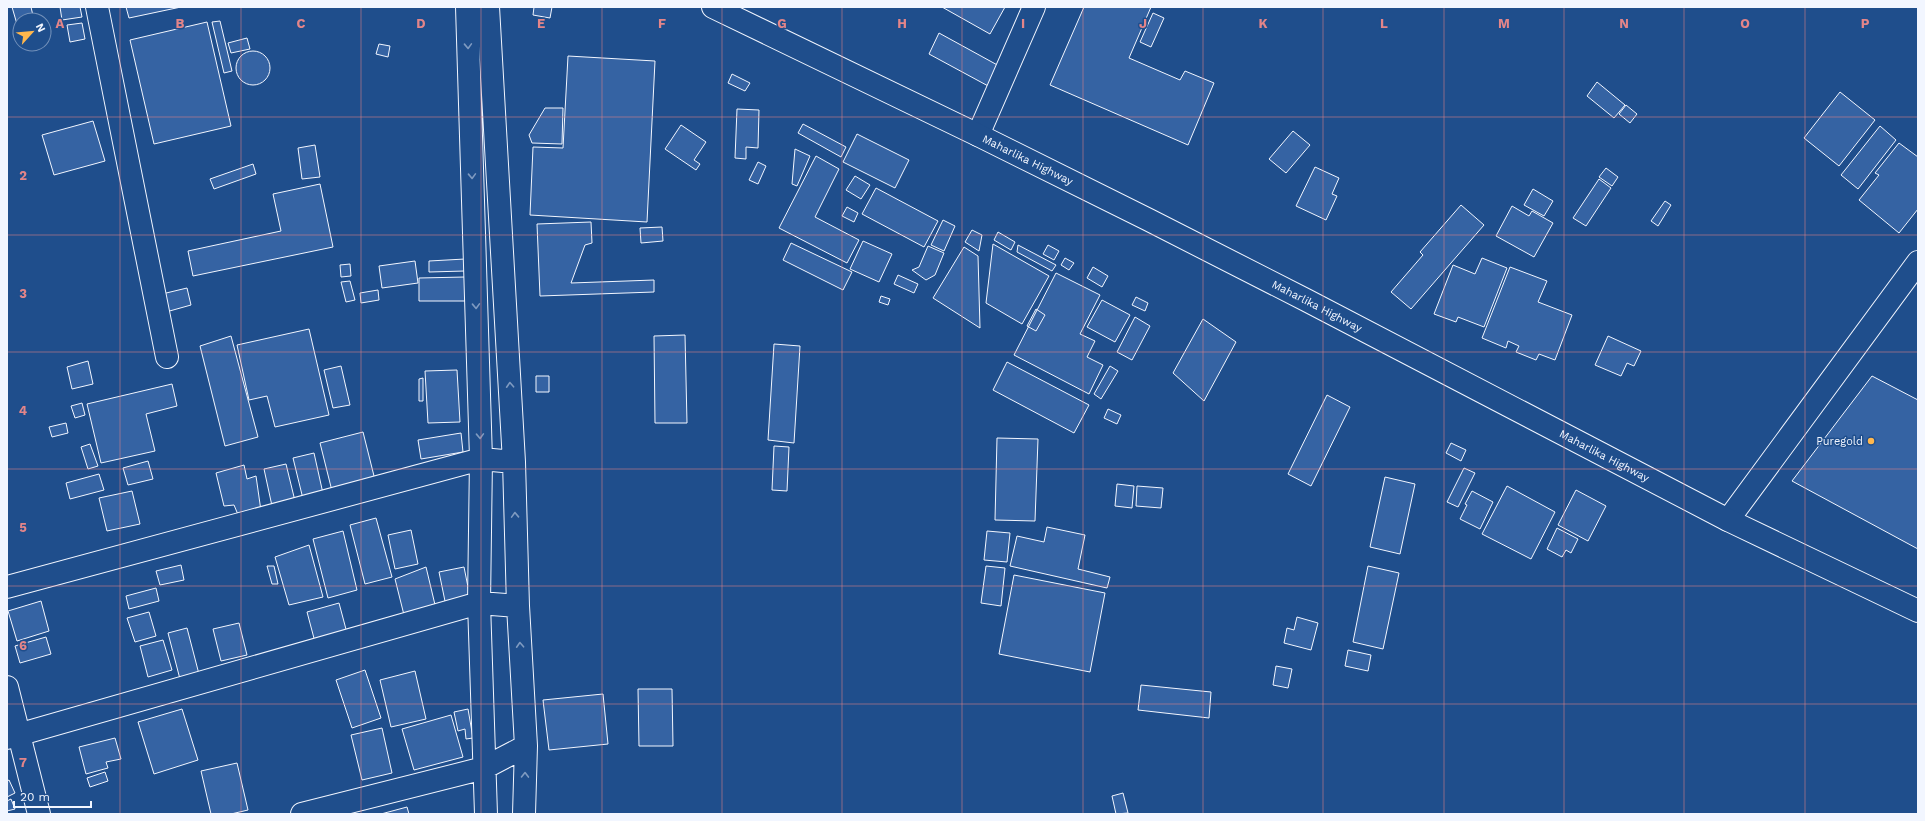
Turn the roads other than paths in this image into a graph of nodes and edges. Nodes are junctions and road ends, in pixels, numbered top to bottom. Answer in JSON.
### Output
{"nodes":[{"id":1,"x":97,"y":7,"type":"edge"},
{"id":2,"x":467,"y":7,"type":"edge"},
{"id":3,"x":488,"y":7,"type":"edge"},
{"id":4,"x":713,"y":7,"type":"edge"},
{"id":5,"x":1034,"y":7,"type":"edge"},
{"id":6,"x":978,"y":135,"type":"junction"},
{"id":7,"x":1918,"y":262,"type":"edge"},
{"id":8,"x":166,"y":357,"type":"dead end"},
{"id":9,"x":480,"y":459,"type":"junction"},
{"id":10,"x":514,"y":462,"type":"junction"},
{"id":11,"x":1728,"y":520,"type":"junction"},
{"id":12,"x":7,"y":587,"type":"edge"},
{"id":13,"x":479,"y":603,"type":"junction"},
{"id":14,"x":518,"y":606,"type":"junction"},
{"id":15,"x":1918,"y":611,"type":"edge"},
{"id":16,"x":7,"y":687,"type":"edge"},
{"id":17,"x":14,"y":736,"type":"edge"},
{"id":18,"x":526,"y":746,"type":"junction"},
{"id":19,"x":484,"y":768,"type":"junction"},
{"id":20,"x":39,"y":814,"type":"edge"},
{"id":21,"x":302,"y":814,"type":"edge"},
{"id":22,"x":486,"y":814,"type":"edge"},
{"id":23,"x":524,"y":814,"type":"edge"}],
"edges":[{"from":1,"to":8,"type":"main road"},
{"from":2,"to":9,"type":"main road","one_way":true},
{"from":10,"to":3,"type":"main road","one_way":true},
{"from":4,"to":6,"type":"main road","name":"Maharlika Highway"},
{"from":5,"to":6,"type":"main road"},
{"from":6,"to":11,"type":"main road","name":"Maharlika Highway"},
{"from":7,"to":11,"type":"main road"},
{"from":9,"to":10,"type":"main road"},
{"from":9,"to":12,"type":"main road"},
{"from":9,"to":13,"type":"main road"},
{"from":14,"to":10,"type":"main road","one_way":true},
{"from":11,"to":15,"type":"main road","name":"Maharlika Highway"},
{"from":13,"to":14,"type":"main road"},
{"from":13,"to":17,"type":"main road"},
{"from":13,"to":19,"type":"main road"},
{"from":18,"to":14,"type":"main road","one_way":true},
{"from":16,"to":17,"type":"main road"},
{"from":17,"to":20,"type":"main road"},
{"from":18,"to":19,"type":"main road"},
{"from":23,"to":18,"type":"main road","one_way":true},
{"from":19,"to":21,"type":"main road"},
{"from":19,"to":22,"type":"main road"}]}
